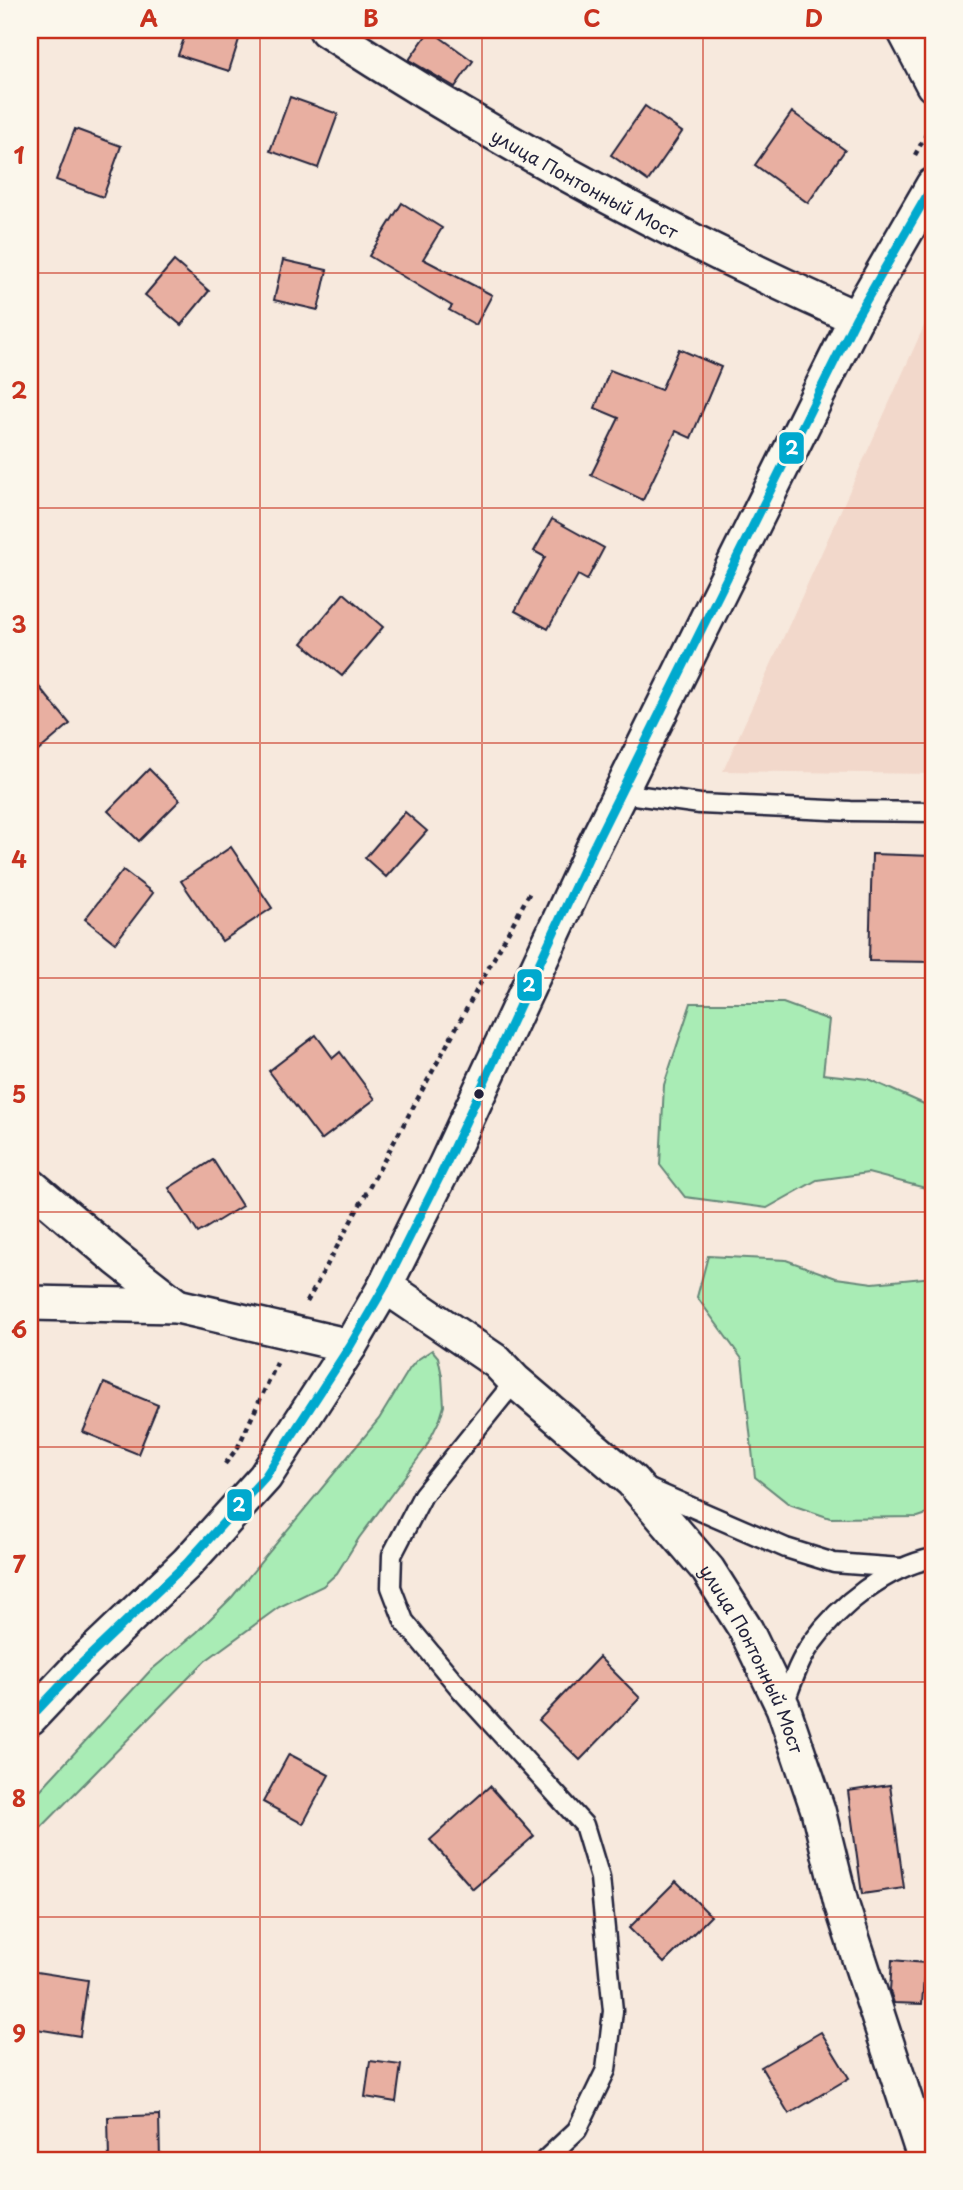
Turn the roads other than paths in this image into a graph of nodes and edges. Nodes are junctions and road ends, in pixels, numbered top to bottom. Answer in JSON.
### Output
{"nodes":[{"id":1,"x":326,"y":30,"type":"edge"},
{"id":2,"x":904,"y":30,"type":"edge"},
{"id":3,"x":933,"y":85,"type":"edge"},
{"id":4,"x":933,"y":185,"type":"edge"},
{"id":5,"x":856,"y":318,"type":"junction"},
{"id":6,"x":621,"y":793,"type":"junction"},
{"id":7,"x":933,"y":812,"type":"edge"},
{"id":8,"x":30,"y":1185,"type":"edge"},
{"id":9,"x":385,"y":1286,"type":"junction"},
{"id":10,"x":30,"y":1303,"type":"edge"},
{"id":11,"x":177,"y":1306,"type":"junction"},
{"id":12,"x":350,"y":1346,"type":"junction"},
{"id":13,"x":515,"y":1381,"type":"junction"},
{"id":14,"x":632,"y":1481,"type":"junction"},
{"id":15,"x":933,"y":1558,"type":"edge"},
{"id":16,"x":901,"y":1568,"type":"junction"},
{"id":17,"x":783,"y":1707,"type":"junction"},
{"id":18,"x":30,"y":1717,"type":"edge"},
{"id":19,"x":545,"y":2160,"type":"edge"},
{"id":20,"x":925,"y":2160,"type":"edge"}],
"edges":[{"from":1,"to":5,"type":"street","name":"улица Понтонный Мост"},
{"from":2,"to":3,"type":"street"},
{"from":4,"to":5,"type":"street"},
{"from":5,"to":6,"type":"street"},
{"from":6,"to":7,"type":"lane"},
{"from":6,"to":9,"type":"street"},
{"from":8,"to":11,"type":"street"},
{"from":9,"to":12,"type":"street"},
{"from":9,"to":13,"type":"street","name":"улица Понтонный Мост"},
{"from":10,"to":11,"type":"street"},
{"from":11,"to":12,"type":"street"},
{"from":12,"to":18,"type":"street"},
{"from":13,"to":14,"type":"street","name":"улица Понтонный Мост"},
{"from":13,"to":19,"type":"lane"},
{"from":14,"to":16,"type":"lane"},
{"from":14,"to":17,"type":"street","name":"улица Понтонный Мост"},
{"from":15,"to":16,"type":"lane"},
{"from":16,"to":17,"type":"lane"},
{"from":17,"to":20,"type":"street","name":"улица Понтонный Мост"}]}
